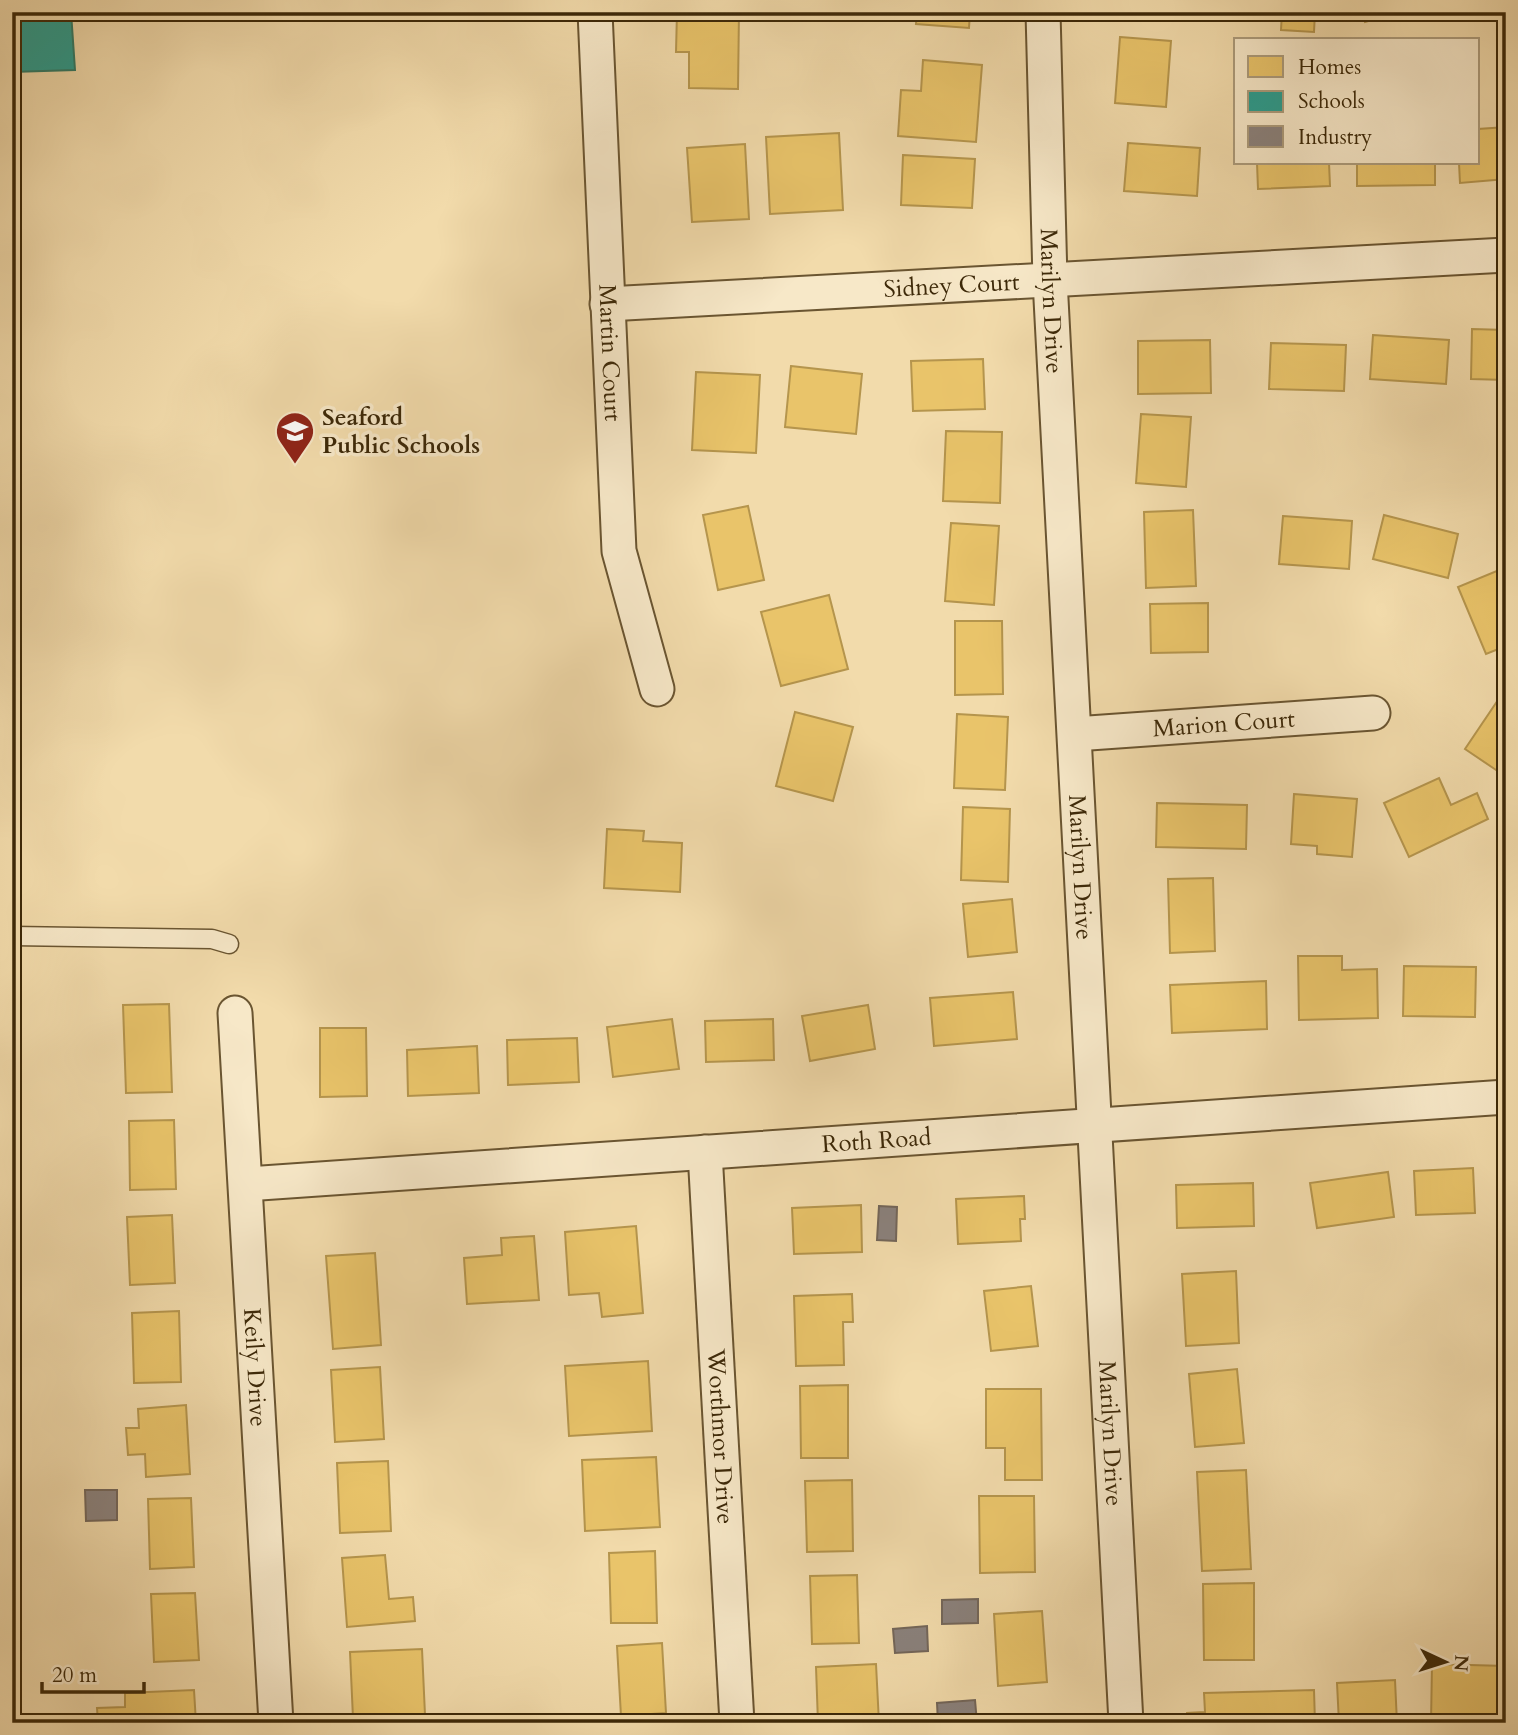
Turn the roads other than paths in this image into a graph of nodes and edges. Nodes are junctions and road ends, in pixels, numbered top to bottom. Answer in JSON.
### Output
{"nodes":[{"id":1,"x":595,"y":12,"type":"edge"},
{"id":2,"x":1043,"y":12,"type":"edge"},
{"id":3,"x":1506,"y":255,"type":"edge"},
{"id":4,"x":1050,"y":280,"type":"junction"},
{"id":5,"x":607,"y":304,"type":"junction"},
{"id":6,"x":657,"y":689,"type":"dead end"},
{"id":7,"x":1373,"y":713,"type":"dead end"},
{"id":8,"x":1074,"y":734,"type":"junction"},
{"id":9,"x":12,"y":936,"type":"edge"},
{"id":10,"x":229,"y":944,"type":"dead end"},
{"id":11,"x":235,"y":1013,"type":"dead end"},
{"id":12,"x":1506,"y":1097,"type":"edge"},
{"id":13,"x":1095,"y":1125,"type":"junction"},
{"id":14,"x":705,"y":1152,"type":"junction"},
{"id":15,"x":246,"y":1184,"type":"junction"},
{"id":16,"x":276,"y":1723,"type":"edge"},
{"id":17,"x":737,"y":1723,"type":"edge"},
{"id":18,"x":1126,"y":1723,"type":"edge"}],
"edges":[{"from":1,"to":5,"type":"street","name":"Martin Court"},
{"from":2,"to":4,"type":"street","name":"Marilyn Drive"},
{"from":3,"to":4,"type":"street","name":"Sidney Court"},
{"from":4,"to":5,"type":"street","name":"Sidney Court"},
{"from":4,"to":8,"type":"street","name":"Marilyn Drive"},
{"from":5,"to":6,"type":"street","name":"Martin Court"},
{"from":7,"to":8,"type":"street","name":"Marion Court"},
{"from":8,"to":13,"type":"street","name":"Marilyn Drive"},
{"from":9,"to":10,"type":"lane"},
{"from":11,"to":15,"type":"street","name":"Keily Drive"},
{"from":12,"to":13,"type":"street","name":"Roth Road"},
{"from":13,"to":14,"type":"street","name":"Roth Road"},
{"from":13,"to":18,"type":"street","name":"Marilyn Drive"},
{"from":14,"to":15,"type":"street","name":"Roth Road"},
{"from":14,"to":17,"type":"street","name":"Worthmor Drive"},
{"from":15,"to":16,"type":"street","name":"Keily Drive"}]}
